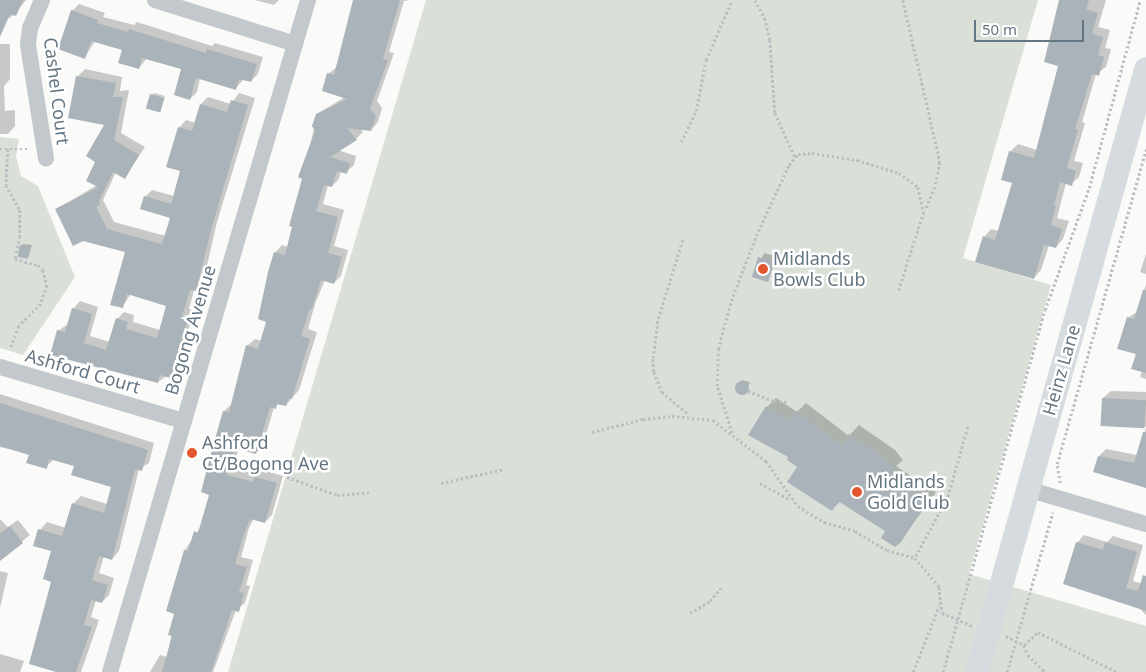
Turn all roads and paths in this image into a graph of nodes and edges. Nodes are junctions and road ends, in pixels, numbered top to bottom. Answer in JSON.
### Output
{"nodes":[{"id":1,"x":42,"y":0,"type":"edge"},
{"id":2,"x":155,"y":0,"type":"edge"},
{"id":3,"x":308,"y":0,"type":"edge"},
{"id":4,"x":732,"y":0,"type":"edge"},
{"id":5,"x":755,"y":0,"type":"edge"},
{"id":6,"x":903,"y":0,"type":"edge"},
{"id":7,"x":1140,"y":0,"type":"edge"},
{"id":8,"x":295,"y":44,"type":"junction"},
{"id":9,"x":1146,"y":69,"type":"edge"},
{"id":10,"x":682,"y":142,"type":"dead end"},
{"id":11,"x":0,"y":149,"type":"edge"},
{"id":12,"x":8,"y":149,"type":"junction"},
{"id":13,"x":1146,"y":149,"type":"edge"},
{"id":14,"x":45,"y":154,"type":"joint"},
{"id":15,"x":795,"y":157,"type":"junction"},
{"id":16,"x":924,"y":214,"type":"junction"},
{"id":17,"x":683,"y":240,"type":"dead end"},
{"id":18,"x":898,"y":293,"type":"dead end"},
{"id":19,"x":11,"y":348,"type":"dead end"},
{"id":20,"x":0,"y":367,"type":"edge"},
{"id":21,"x":748,"y":392,"type":"dead end"},
{"id":22,"x":787,"y":402,"type":"dead end"},
{"id":23,"x":691,"y":416,"type":"junction"},
{"id":24,"x":184,"y":421,"type":"junction"},
{"id":25,"x":968,"y":426,"type":"dead end"},
{"id":26,"x":592,"y":432,"type":"dead end"},
{"id":27,"x":732,"y":432,"type":"junction"},
{"id":28,"x":504,"y":469,"type":"dead end"},
{"id":29,"x":287,"y":477,"type":"dead end"},
{"id":30,"x":441,"y":483,"type":"dead end"},
{"id":31,"x":760,"y":483,"type":"dead end"},
{"id":32,"x":1027,"y":489,"type":"junction"},
{"id":33,"x":372,"y":492,"type":"dead end"},
{"id":34,"x":1056,"y":497,"type":"junction"},
{"id":35,"x":791,"y":500,"type":"junction"},
{"id":36,"x":1146,"y":524,"type":"edge"},
{"id":37,"x":915,"y":558,"type":"junction"},
{"id":38,"x":721,"y":588,"type":"dead end"},
{"id":39,"x":939,"y":605,"type":"junction"},
{"id":40,"x":690,"y":613,"type":"dead end"},
{"id":41,"x":957,"y":622,"type":"junction"},
{"id":42,"x":989,"y":631,"type":"junction"},
{"id":43,"x":1015,"y":642,"type":"junction"},
{"id":44,"x":1024,"y":645,"type":"junction"},
{"id":45,"x":110,"y":672,"type":"edge"},
{"id":46,"x":913,"y":672,"type":"edge"},
{"id":47,"x":943,"y":672,"type":"edge"},
{"id":48,"x":977,"y":672,"type":"edge"},
{"id":49,"x":1007,"y":672,"type":"edge"},
{"id":50,"x":1045,"y":672,"type":"edge"},
{"id":51,"x":1116,"y":672,"type":"edge"}],
"edges":[{"from":1,"to":14,"type":"street","name":"Cashel Court"},
{"from":2,"to":8,"type":"street"},
{"from":3,"to":8,"type":"street","name":"Bogong Avenue"},
{"from":4,"to":10,"type":"path"},
{"from":5,"to":15,"type":"path"},
{"from":6,"to":16,"type":"path"},
{"from":7,"to":41,"type":"path"},
{"from":8,"to":24,"type":"street","name":"Bogong Avenue"},
{"from":9,"to":32,"type":"street","name":"Heinz Lane"},
{"from":11,"to":12,"type":"path"},
{"from":12,"to":14,"type":"path"},
{"from":12,"to":19,"type":"path"},
{"from":13,"to":34,"type":"path"},
{"from":15,"to":16,"type":"path"},
{"from":15,"to":27,"type":"path"},
{"from":16,"to":18,"type":"path"},
{"from":17,"to":23,"type":"path"},
{"from":20,"to":24,"type":"street","name":"Ashford Court"},
{"from":21,"to":22,"type":"path"},
{"from":23,"to":26,"type":"path"},
{"from":23,"to":27,"type":"path"},
{"from":24,"to":45,"type":"street","name":"Bogong Avenue"},
{"from":25,"to":37,"type":"path"},
{"from":27,"to":35,"type":"path"},
{"from":28,"to":30,"type":"path"},
{"from":29,"to":33,"type":"path"},
{"from":31,"to":35,"type":"path"},
{"from":32,"to":34,"type":"street"},
{"from":32,"to":42,"type":"street","name":"Heinz Lane"},
{"from":34,"to":36,"type":"street"},
{"from":34,"to":43,"type":"path"},
{"from":35,"to":37,"type":"path"},
{"from":37,"to":39,"type":"path"},
{"from":38,"to":40,"type":"path"},
{"from":39,"to":41,"type":"path"},
{"from":39,"to":46,"type":"path"},
{"from":41,"to":42,"type":"path"},
{"from":41,"to":47,"type":"path"},
{"from":42,"to":43,"type":"path"},
{"from":42,"to":48,"type":"street","name":"Heinz Lane"},
{"from":43,"to":44,"type":"path"},
{"from":43,"to":49,"type":"path"},
{"from":44,"to":50,"type":"path"},
{"from":44,"to":51,"type":"path"}]}
